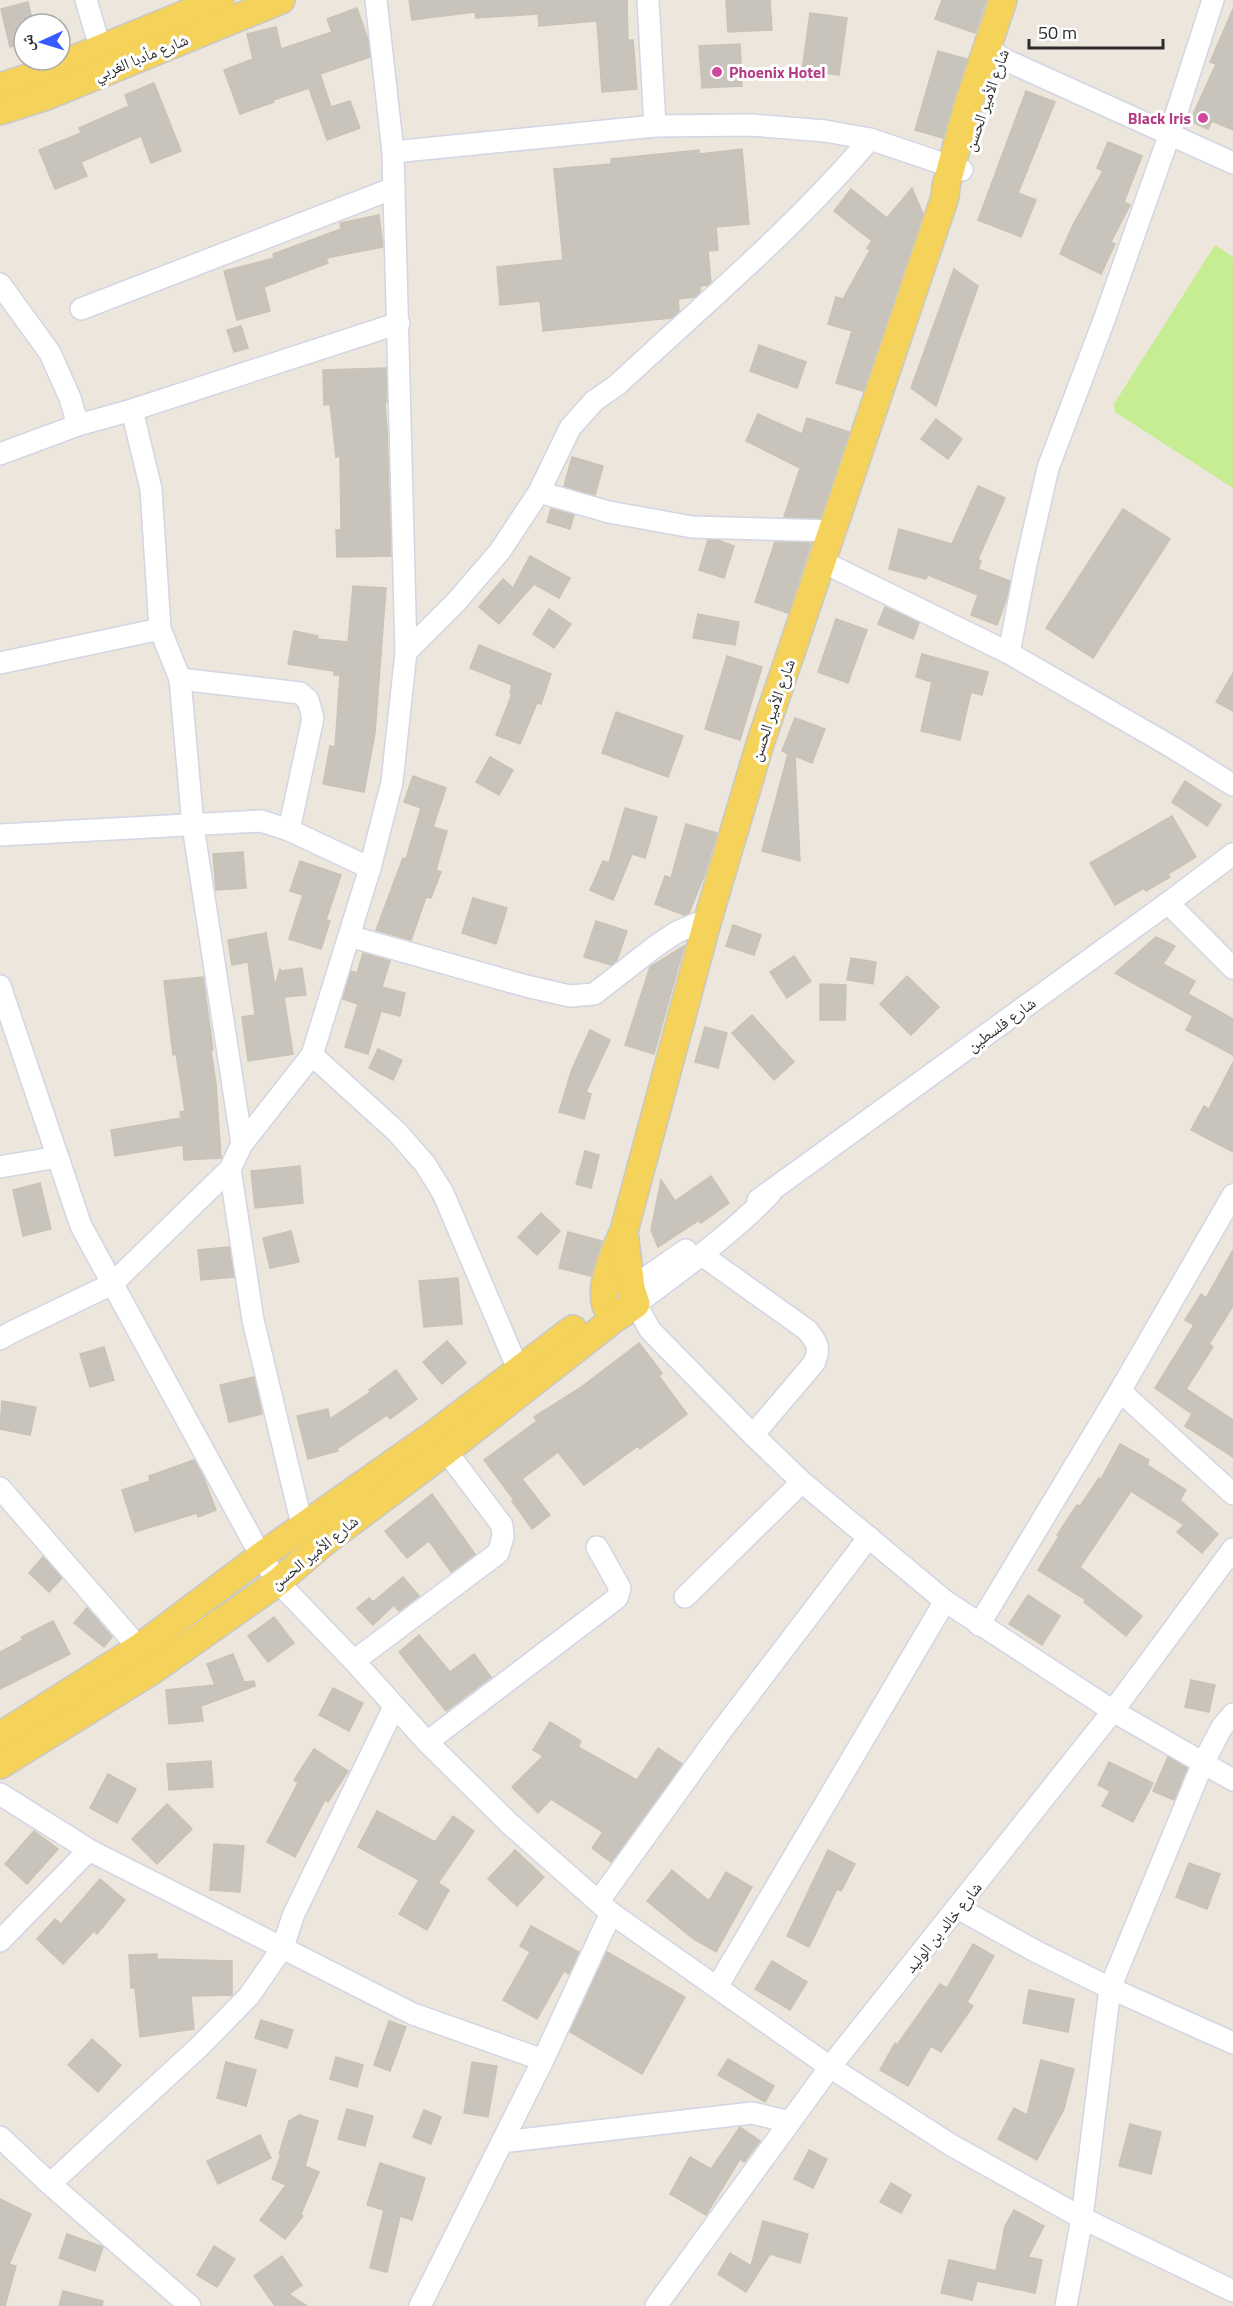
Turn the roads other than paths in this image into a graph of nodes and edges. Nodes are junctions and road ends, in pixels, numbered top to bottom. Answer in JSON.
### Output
{"nodes":[{"id":1,"x":87,"y":0,"type":"edge"},
{"id":2,"x":220,"y":0,"type":"edge"},
{"id":3,"x":281,"y":0,"type":"edge"},
{"id":4,"x":376,"y":0,"type":"edge"},
{"id":5,"x":648,"y":0,"type":"edge"},
{"id":6,"x":1003,"y":0,"type":"edge"},
{"id":7,"x":1020,"y":0,"type":"edge"},
{"id":8,"x":1213,"y":0,"type":"edge"},
{"id":9,"x":100,"y":47,"type":"junction"},
{"id":10,"x":995,"y":52,"type":"junction"},
{"id":11,"x":0,"y":87,"type":"edge"},
{"id":12,"x":0,"y":111,"type":"edge"},
{"id":13,"x":655,"y":126,"type":"junction"},
{"id":14,"x":1170,"y":133,"type":"junction"},
{"id":15,"x":870,"y":139,"type":"junction"},
{"id":16,"x":393,"y":152,"type":"junction"},
{"id":17,"x":1233,"y":163,"type":"edge"},
{"id":18,"x":956,"y":168,"type":"junction"},
{"id":19,"x":394,"y":188,"type":"junction"},
{"id":20,"x":0,"y":284,"type":"edge"},
{"id":21,"x":81,"y":309,"type":"dead end"},
{"id":22,"x":399,"y":323,"type":"junction"},
{"id":23,"x":132,"y":410,"type":"junction"},
{"id":24,"x":78,"y":425,"type":"junction"},
{"id":25,"x":0,"y":454,"type":"edge"},
{"id":26,"x":539,"y":492,"type":"junction"},
{"id":27,"x":833,"y":531,"type":"junction"},
{"id":28,"x":823,"y":562,"type":"junction"},
{"id":29,"x":160,"y":629,"type":"junction"},
{"id":30,"x":405,"y":652,"type":"junction"},
{"id":31,"x":1009,"y":653,"type":"junction"},
{"id":32,"x":0,"y":663,"type":"edge"},
{"id":33,"x":180,"y":679,"type":"junction"},
{"id":34,"x":1233,"y":785,"type":"edge"},
{"id":35,"x":193,"y":826,"type":"junction"},
{"id":36,"x":289,"y":830,"type":"junction"},
{"id":37,"x":0,"y":835,"type":"edge"},
{"id":38,"x":1233,"y":854,"type":"edge"},
{"id":39,"x":370,"y":868,"type":"junction"},
{"id":40,"x":1168,"y":903,"type":"junction"},
{"id":41,"x":708,"y":919,"type":"junction"},
{"id":42,"x":349,"y":936,"type":"junction"},
{"id":43,"x":1233,"y":968,"type":"edge"},
{"id":44,"x":0,"y":986,"type":"edge"},
{"id":45,"x":312,"y":1055,"type":"junction"},
{"id":46,"x":242,"y":1144,"type":"junction"},
{"id":47,"x":58,"y":1157,"type":"junction"},
{"id":48,"x":0,"y":1167,"type":"edge"},
{"id":49,"x":230,"y":1169,"type":"junction"},
{"id":50,"x":770,"y":1194,"type":"junction"},
{"id":51,"x":1233,"y":1195,"type":"edge"},
{"id":52,"x":624,"y":1231,"type":"junction"},
{"id":53,"x":702,"y":1255,"type":"junction"},
{"id":54,"x":112,"y":1284,"type":"junction"},
{"id":55,"x":634,"y":1296,"type":"junction"},
{"id":56,"x":610,"y":1312,"type":"junction"},
{"id":57,"x":650,"y":1330,"type":"junction"},
{"id":58,"x":0,"y":1339,"type":"edge"},
{"id":59,"x":518,"y":1369,"type":"junction"},
{"id":60,"x":1120,"y":1391,"type":"junction"},
{"id":61,"x":753,"y":1435,"type":"junction"},
{"id":62,"x":446,"y":1451,"type":"junction"},
{"id":63,"x":802,"y":1482,"type":"junction"},
{"id":64,"x":0,"y":1488,"type":"edge"},
{"id":65,"x":1233,"y":1494,"type":"edge"},
{"id":66,"x":303,"y":1529,"type":"junction"},
{"id":67,"x":869,"y":1537,"type":"junction"},
{"id":68,"x":597,"y":1547,"type":"dead end"},
{"id":69,"x":1233,"y":1549,"type":"edge"},
{"id":70,"x":261,"y":1556,"type":"junction"},
{"id":71,"x":278,"y":1582,"type":"junction"},
{"id":72,"x":685,"y":1597,"type":"dead end"},
{"id":73,"x":945,"y":1601,"type":"junction"},
{"id":74,"x":979,"y":1624,"type":"junction"},
{"id":75,"x":139,"y":1648,"type":"junction"},
{"id":76,"x":354,"y":1661,"type":"junction"},
{"id":77,"x":394,"y":1707,"type":"junction"},
{"id":78,"x":1113,"y":1711,"type":"junction"},
{"id":79,"x":1233,"y":1714,"type":"edge"},
{"id":80,"x":0,"y":1736,"type":"edge"},
{"id":81,"x":427,"y":1742,"type":"junction"},
{"id":82,"x":1203,"y":1763,"type":"junction"},
{"id":83,"x":0,"y":1765,"type":"edge"},
{"id":84,"x":1233,"y":1780,"type":"edge"},
{"id":85,"x":0,"y":1794,"type":"edge"},
{"id":86,"x":89,"y":1850,"type":"junction"},
{"id":87,"x":605,"y":1907,"type":"junction"},
{"id":88,"x":958,"y":1908,"type":"junction"},
{"id":89,"x":0,"y":1941,"type":"edge"},
{"id":90,"x":283,"y":1947,"type":"junction"},
{"id":91,"x":717,"y":1987,"type":"junction"},
{"id":92,"x":1110,"y":1988,"type":"junction"},
{"id":93,"x":1233,"y":2043,"type":"edge"},
{"id":94,"x":543,"y":2060,"type":"junction"},
{"id":95,"x":830,"y":2067,"type":"junction"},
{"id":96,"x":790,"y":2122,"type":"junction"},
{"id":97,"x":0,"y":2137,"type":"edge"},
{"id":98,"x":502,"y":2142,"type":"junction"},
{"id":99,"x":50,"y":2184,"type":"junction"},
{"id":100,"x":1082,"y":2218,"type":"junction"},
{"id":101,"x":1233,"y":2291,"type":"edge"},
{"id":102,"x":184,"y":2304,"type":"edge"},
{"id":103,"x":420,"y":2306,"type":"edge"},
{"id":104,"x":656,"y":2306,"type":"edge"},
{"id":105,"x":1066,"y":2306,"type":"edge"}],
"edges":[{"from":1,"to":9,"type":"street"},
{"from":2,"to":9,"type":"main road","name":"شارع مأدبا الغربي"},
{"from":3,"to":12,"type":"main road","name":"شارع مأدبا الغربي"},
{"from":4,"to":16,"type":"street"},
{"from":5,"to":13,"type":"street"},
{"from":6,"to":10,"type":"main road","name":"شارع الأمير الحسن"},
{"from":7,"to":10,"type":"main road","name":"شارع الأمير الحسن"},
{"from":8,"to":14,"type":"street"},
{"from":9,"to":11,"type":"main road","name":"شارع مأدبا الغربي"},
{"from":10,"to":14,"type":"street"},
{"from":10,"to":18,"type":"main road","name":"شارع الأمير الحسن"},
{"from":13,"to":15,"type":"street"},
{"from":13,"to":16,"type":"street"},
{"from":14,"to":17,"type":"street"},
{"from":14,"to":31,"type":"street"},
{"from":15,"to":18,"type":"street"},
{"from":15,"to":26,"type":"street"},
{"from":16,"to":19,"type":"street"},
{"from":18,"to":27,"type":"main road","name":"شارع الأمير الحسن"},
{"from":19,"to":21,"type":"street"},
{"from":19,"to":22,"type":"street"},
{"from":20,"to":24,"type":"street"},
{"from":22,"to":23,"type":"street"},
{"from":22,"to":30,"type":"street"},
{"from":23,"to":24,"type":"street"},
{"from":23,"to":29,"type":"street"},
{"from":24,"to":25,"type":"street"},
{"from":26,"to":27,"type":"street"},
{"from":26,"to":30,"type":"street"},
{"from":27,"to":28,"type":"main road","name":"شارع الأمير الحسن"},
{"from":28,"to":31,"type":"street"},
{"from":28,"to":41,"type":"main road","name":"شارع الأمير الحسن"},
{"from":29,"to":32,"type":"street"},
{"from":29,"to":33,"type":"street"},
{"from":30,"to":39,"type":"street"},
{"from":31,"to":34,"type":"street"},
{"from":33,"to":35,"type":"street"},
{"from":33,"to":36,"type":"street"},
{"from":35,"to":36,"type":"street"},
{"from":35,"to":37,"type":"street"},
{"from":35,"to":46,"type":"street"},
{"from":36,"to":39,"type":"street"},
{"from":38,"to":40,"type":"street","name":"شارع فلسطين"},
{"from":39,"to":42,"type":"street"},
{"from":40,"to":43,"type":"street"},
{"from":40,"to":50,"type":"street","name":"شارع فلسطين"},
{"from":41,"to":42,"type":"street"},
{"from":41,"to":52,"type":"main road","name":"شارع الأمير الحسن"},
{"from":42,"to":45,"type":"street"},
{"from":44,"to":47,"type":"street"},
{"from":45,"to":46,"type":"street"},
{"from":45,"to":59,"type":"street"},
{"from":46,"to":49,"type":"street"},
{"from":47,"to":48,"type":"street"},
{"from":47,"to":54,"type":"street"},
{"from":49,"to":54,"type":"street"},
{"from":49,"to":66,"type":"street"},
{"from":50,"to":53,"type":"street","name":"شارع فلسطين"},
{"from":50,"to":55,"type":"street","name":"شارع فلسطين"},
{"from":51,"to":60,"type":"street"},
{"from":52,"to":55,"type":"main road","name":"شارع الأمير الحسن"},
{"from":52,"to":56,"type":"main road","name":"شارع الأمير الحسن"},
{"from":53,"to":55,"type":"street","name":"شارع فلسطين"},
{"from":53,"to":61,"type":"street"},
{"from":54,"to":58,"type":"street"},
{"from":54,"to":70,"type":"street"},
{"from":55,"to":56,"type":"main road","name":"شارع الأمير الحسن"},
{"from":55,"to":57,"type":"street"},
{"from":56,"to":57,"type":"street"},
{"from":56,"to":59,"type":"main road","name":"شارع الأمير الحسن"},
{"from":56,"to":62,"type":"main road","name":"شارع الأمير الحسن"},
{"from":57,"to":61,"type":"street"},
{"from":59,"to":66,"type":"main road","name":"شارع الأمير الحسن"},
{"from":60,"to":65,"type":"street"},
{"from":60,"to":74,"type":"street"},
{"from":61,"to":63,"type":"street"},
{"from":62,"to":71,"type":"main road","name":"شارع الأمير الحسن"},
{"from":62,"to":76,"type":"street"},
{"from":63,"to":67,"type":"street"},
{"from":63,"to":72,"type":"street"},
{"from":64,"to":75,"type":"street"},
{"from":66,"to":70,"type":"main road","name":"شارع الأمير الحسن"},
{"from":67,"to":73,"type":"street"},
{"from":67,"to":87,"type":"street"},
{"from":68,"to":81,"type":"street"},
{"from":69,"to":78,"type":"street","name":"شارع خالد بن الوليد"},
{"from":70,"to":71,"type":"street"},
{"from":70,"to":75,"type":"main road","name":"شارع الأمير الحسن"},
{"from":71,"to":76,"type":"street"},
{"from":71,"to":83,"type":"main road","name":"شارع الأمير الحسن"},
{"from":73,"to":74,"type":"street"},
{"from":73,"to":91,"type":"street"},
{"from":74,"to":78,"type":"street"},
{"from":75,"to":80,"type":"main road","name":"شارع الأمير الحسن"},
{"from":76,"to":77,"type":"street"},
{"from":77,"to":81,"type":"street"},
{"from":77,"to":90,"type":"street"},
{"from":78,"to":82,"type":"street"},
{"from":78,"to":88,"type":"street","name":"شارع خالد بن الوليد"},
{"from":79,"to":82,"type":"street"},
{"from":81,"to":87,"type":"street"},
{"from":82,"to":84,"type":"street"},
{"from":82,"to":92,"type":"street"},
{"from":85,"to":86,"type":"street"},
{"from":86,"to":89,"type":"street"},
{"from":86,"to":90,"type":"street"},
{"from":87,"to":91,"type":"street"},
{"from":87,"to":94,"type":"street"},
{"from":88,"to":92,"type":"street"},
{"from":88,"to":95,"type":"street","name":"شارع خالد بن الوليد"},
{"from":90,"to":94,"type":"street"},
{"from":90,"to":99,"type":"street"},
{"from":91,"to":95,"type":"street"},
{"from":92,"to":93,"type":"street"},
{"from":92,"to":100,"type":"street"},
{"from":94,"to":98,"type":"street"},
{"from":95,"to":96,"type":"street","name":"شارع خالد بن الوليد"},
{"from":95,"to":100,"type":"street"},
{"from":96,"to":98,"type":"street"},
{"from":96,"to":104,"type":"street","name":"شارع خالد بن الوليد"},
{"from":97,"to":99,"type":"street"},
{"from":98,"to":103,"type":"street"},
{"from":99,"to":102,"type":"street"},
{"from":100,"to":101,"type":"street"},
{"from":100,"to":105,"type":"street"}]}
